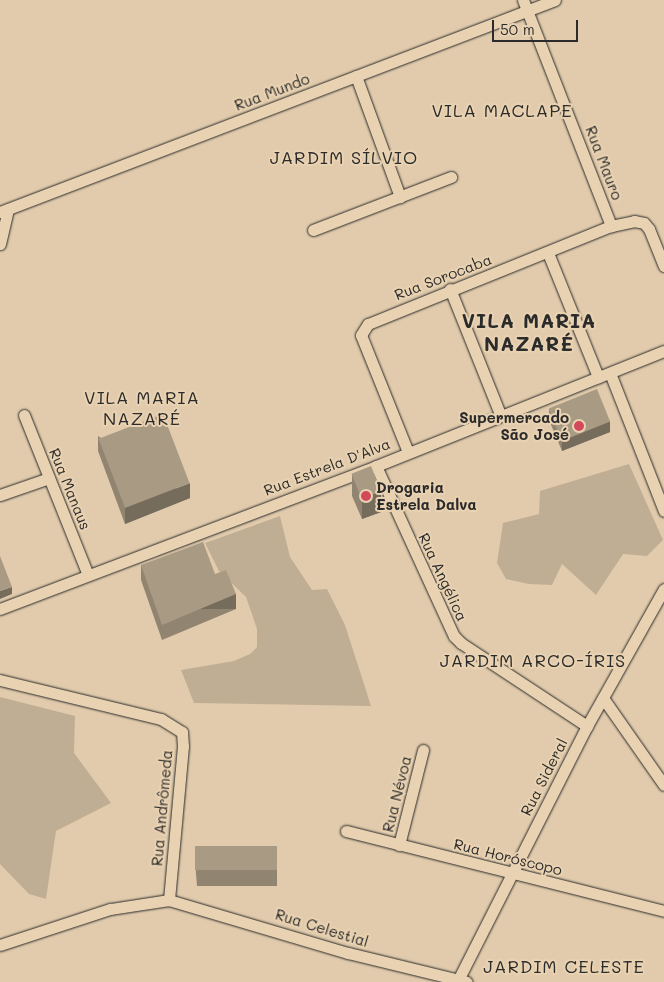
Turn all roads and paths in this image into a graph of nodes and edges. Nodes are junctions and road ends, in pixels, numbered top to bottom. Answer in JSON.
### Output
{"nodes":[{"id":1,"x":555,"y":0,"type":"edge"},
{"id":2,"x":526,"y":4,"type":"edge"},
{"id":3,"x":356,"y":76,"type":"junction"},
{"id":4,"x":451,"y":177,"type":"dead end"},
{"id":5,"x":400,"y":197,"type":"junction"},
{"id":6,"x":4,"y":210,"type":"edge"},
{"id":7,"x":611,"y":226,"type":"junction"},
{"id":8,"x":313,"y":230,"type":"dead end"},
{"id":9,"x":0,"y":244,"type":"edge"},
{"id":10,"x":548,"y":253,"type":"junction"},
{"id":11,"x":664,"y":266,"type":"edge"},
{"id":12,"x":450,"y":289,"type":"junction"},
{"id":13,"x":664,"y":351,"type":"edge"},
{"id":14,"x":604,"y":375,"type":"junction"},
{"id":15,"x":500,"y":414,"type":"junction"},
{"id":16,"x":24,"y":415,"type":"dead end"},
{"id":17,"x":408,"y":452,"type":"junction"},
{"id":18,"x":376,"y":466,"type":"junction"},
{"id":19,"x":49,"y":478,"type":"junction"},
{"id":20,"x":0,"y":495,"type":"edge"},
{"id":21,"x":664,"y":511,"type":"edge"},
{"id":22,"x":88,"y":575,"type":"junction"},
{"id":23,"x":664,"y":589,"type":"edge"},
{"id":24,"x":0,"y":609,"type":"edge"},
{"id":25,"x":0,"y":680,"type":"edge"},
{"id":26,"x":603,"y":698,"type":"junction"},
{"id":27,"x":587,"y":726,"type":"junction"},
{"id":28,"x":423,"y":750,"type":"dead end"},
{"id":29,"x":664,"y":785,"type":"edge"},
{"id":30,"x":346,"y":831,"type":"dead end"},
{"id":31,"x":399,"y":845,"type":"junction"},
{"id":32,"x":513,"y":873,"type":"junction"},
{"id":33,"x":169,"y":900,"type":"junction"},
{"id":34,"x":664,"y":911,"type":"edge"},
{"id":35,"x":0,"y":945,"type":"edge"},
{"id":36,"x":461,"y":981,"type":"edge"}],
"edges":[{"from":1,"to":2,"type":"street","name":"Rua Mundo"},
{"from":2,"to":3,"type":"street","name":"Rua Mundo"},
{"from":2,"to":7,"type":"street","name":"Rua Mauro"},
{"from":3,"to":5,"type":"street"},
{"from":3,"to":6,"type":"street","name":"Rua Mundo"},
{"from":4,"to":5,"type":"street"},
{"from":5,"to":8,"type":"street"},
{"from":6,"to":9,"type":"street"},
{"from":7,"to":10,"type":"street","name":"Rua Sorocaba"},
{"from":7,"to":11,"type":"street","name":"Rua Sorocaba"},
{"from":10,"to":12,"type":"street","name":"Rua Sorocaba"},
{"from":10,"to":14,"type":"street"},
{"from":12,"to":15,"type":"street"},
{"from":12,"to":17,"type":"street","name":"Rua Sorocaba"},
{"from":13,"to":14,"type":"street","name":"Rua Estrela D'Alva"},
{"from":14,"to":15,"type":"street","name":"Rua Estrela D'Alva"},
{"from":14,"to":21,"type":"street"},
{"from":15,"to":17,"type":"street","name":"Rua Estrela D'Alva"},
{"from":16,"to":19,"type":"street","name":"Rua Manaus"},
{"from":17,"to":18,"type":"street","name":"Rua Estrela D'Alva"},
{"from":18,"to":22,"type":"street","name":"Rua Estrela D'Alva"},
{"from":18,"to":27,"type":"street","name":"Rua Angélica"},
{"from":19,"to":20,"type":"street"},
{"from":19,"to":22,"type":"street","name":"Rua Manaus"},
{"from":22,"to":24,"type":"street","name":"Rua Estrela D'Alva"},
{"from":23,"to":26,"type":"street","name":"Rua Sideral"},
{"from":25,"to":33,"type":"street","name":"Rua Andrômeda"},
{"from":26,"to":27,"type":"street","name":"Rua Sideral"},
{"from":26,"to":29,"type":"street"},
{"from":27,"to":32,"type":"street","name":"Rua Sideral"},
{"from":28,"to":31,"type":"street","name":"Rua Névoa"},
{"from":30,"to":31,"type":"street","name":"Rua Horóscopo"},
{"from":31,"to":32,"type":"street","name":"Rua Horóscopo"},
{"from":32,"to":34,"type":"street","name":"Rua Horóscopo"},
{"from":32,"to":36,"type":"street","name":"Rua Sideral"},
{"from":33,"to":35,"type":"street"},
{"from":33,"to":36,"type":"street","name":"Rua Celestial"}]}
